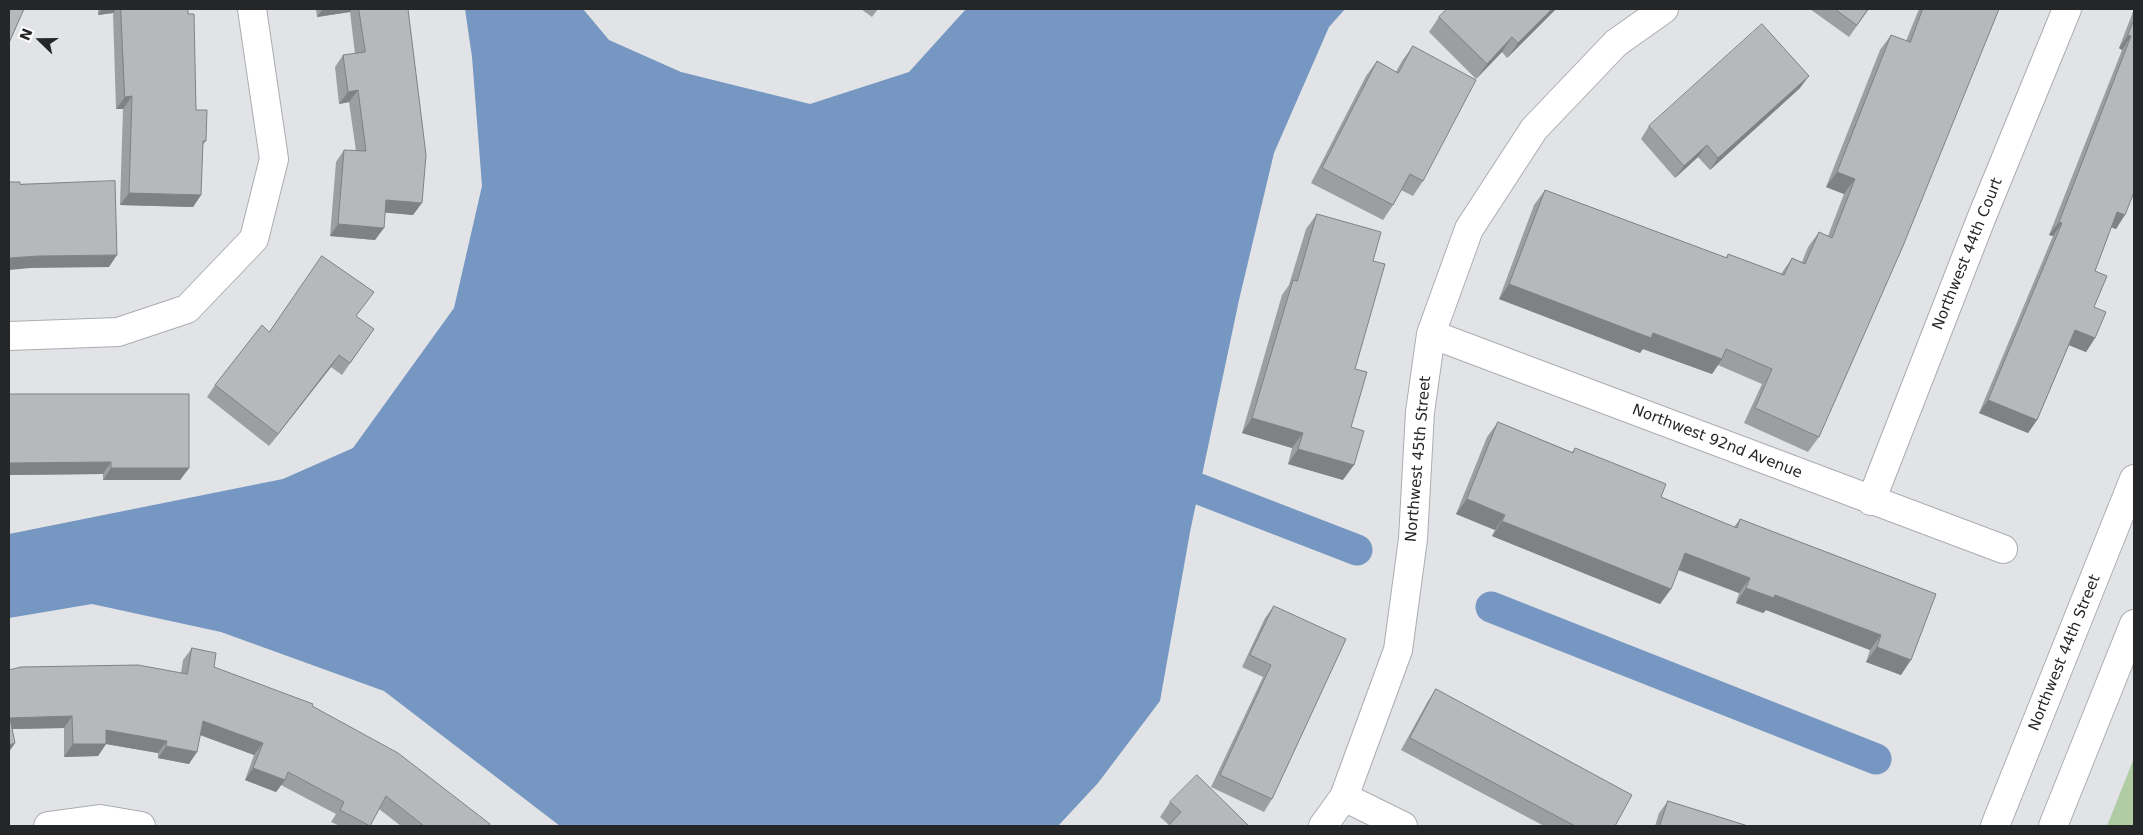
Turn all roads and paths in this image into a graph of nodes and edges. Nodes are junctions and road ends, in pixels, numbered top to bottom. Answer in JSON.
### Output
{"nodes":[{"id":1,"x":252,"y":9,"type":"edge"},
{"id":2,"x":1664,"y":9,"type":"edge"},
{"id":3,"x":2067,"y":9,"type":"edge"},
{"id":4,"x":1432,"y":334,"type":"junction"},
{"id":5,"x":9,"y":336,"type":"edge"},
{"id":6,"x":2134,"y":479,"type":"edge"},
{"id":7,"x":1871,"y":501,"type":"junction"},
{"id":8,"x":2003,"y":549,"type":"dead end"},
{"id":9,"x":2134,"y":624,"type":"edge"},
{"id":10,"x":1344,"y":797,"type":"junction"},
{"id":11,"x":48,"y":826,"type":"edge"},
{"id":12,"x":141,"y":826,"type":"edge"},
{"id":13,"x":1323,"y":826,"type":"edge"},
{"id":14,"x":1403,"y":826,"type":"edge"},
{"id":15,"x":1995,"y":826,"type":"edge"},
{"id":16,"x":2053,"y":826,"type":"edge"}],
"edges":[{"from":1,"to":5,"type":"street"},
{"from":2,"to":4,"type":"street","name":"Northwest 45th Street"},
{"from":3,"to":7,"type":"street","name":"Northwest 44th Court"},
{"from":4,"to":7,"type":"street","name":"Northwest 92nd Avenue"},
{"from":4,"to":10,"type":"street","name":"Northwest 45th Street"},
{"from":6,"to":15,"type":"street","name":"Northwest 44th Street"},
{"from":7,"to":8,"type":"street","name":"Northwest 92nd Avenue"},
{"from":9,"to":16,"type":"street"},
{"from":10,"to":13,"type":"street","name":"Northwest 45th Street"},
{"from":10,"to":14,"type":"street"},
{"from":11,"to":12,"type":"street"}]}
